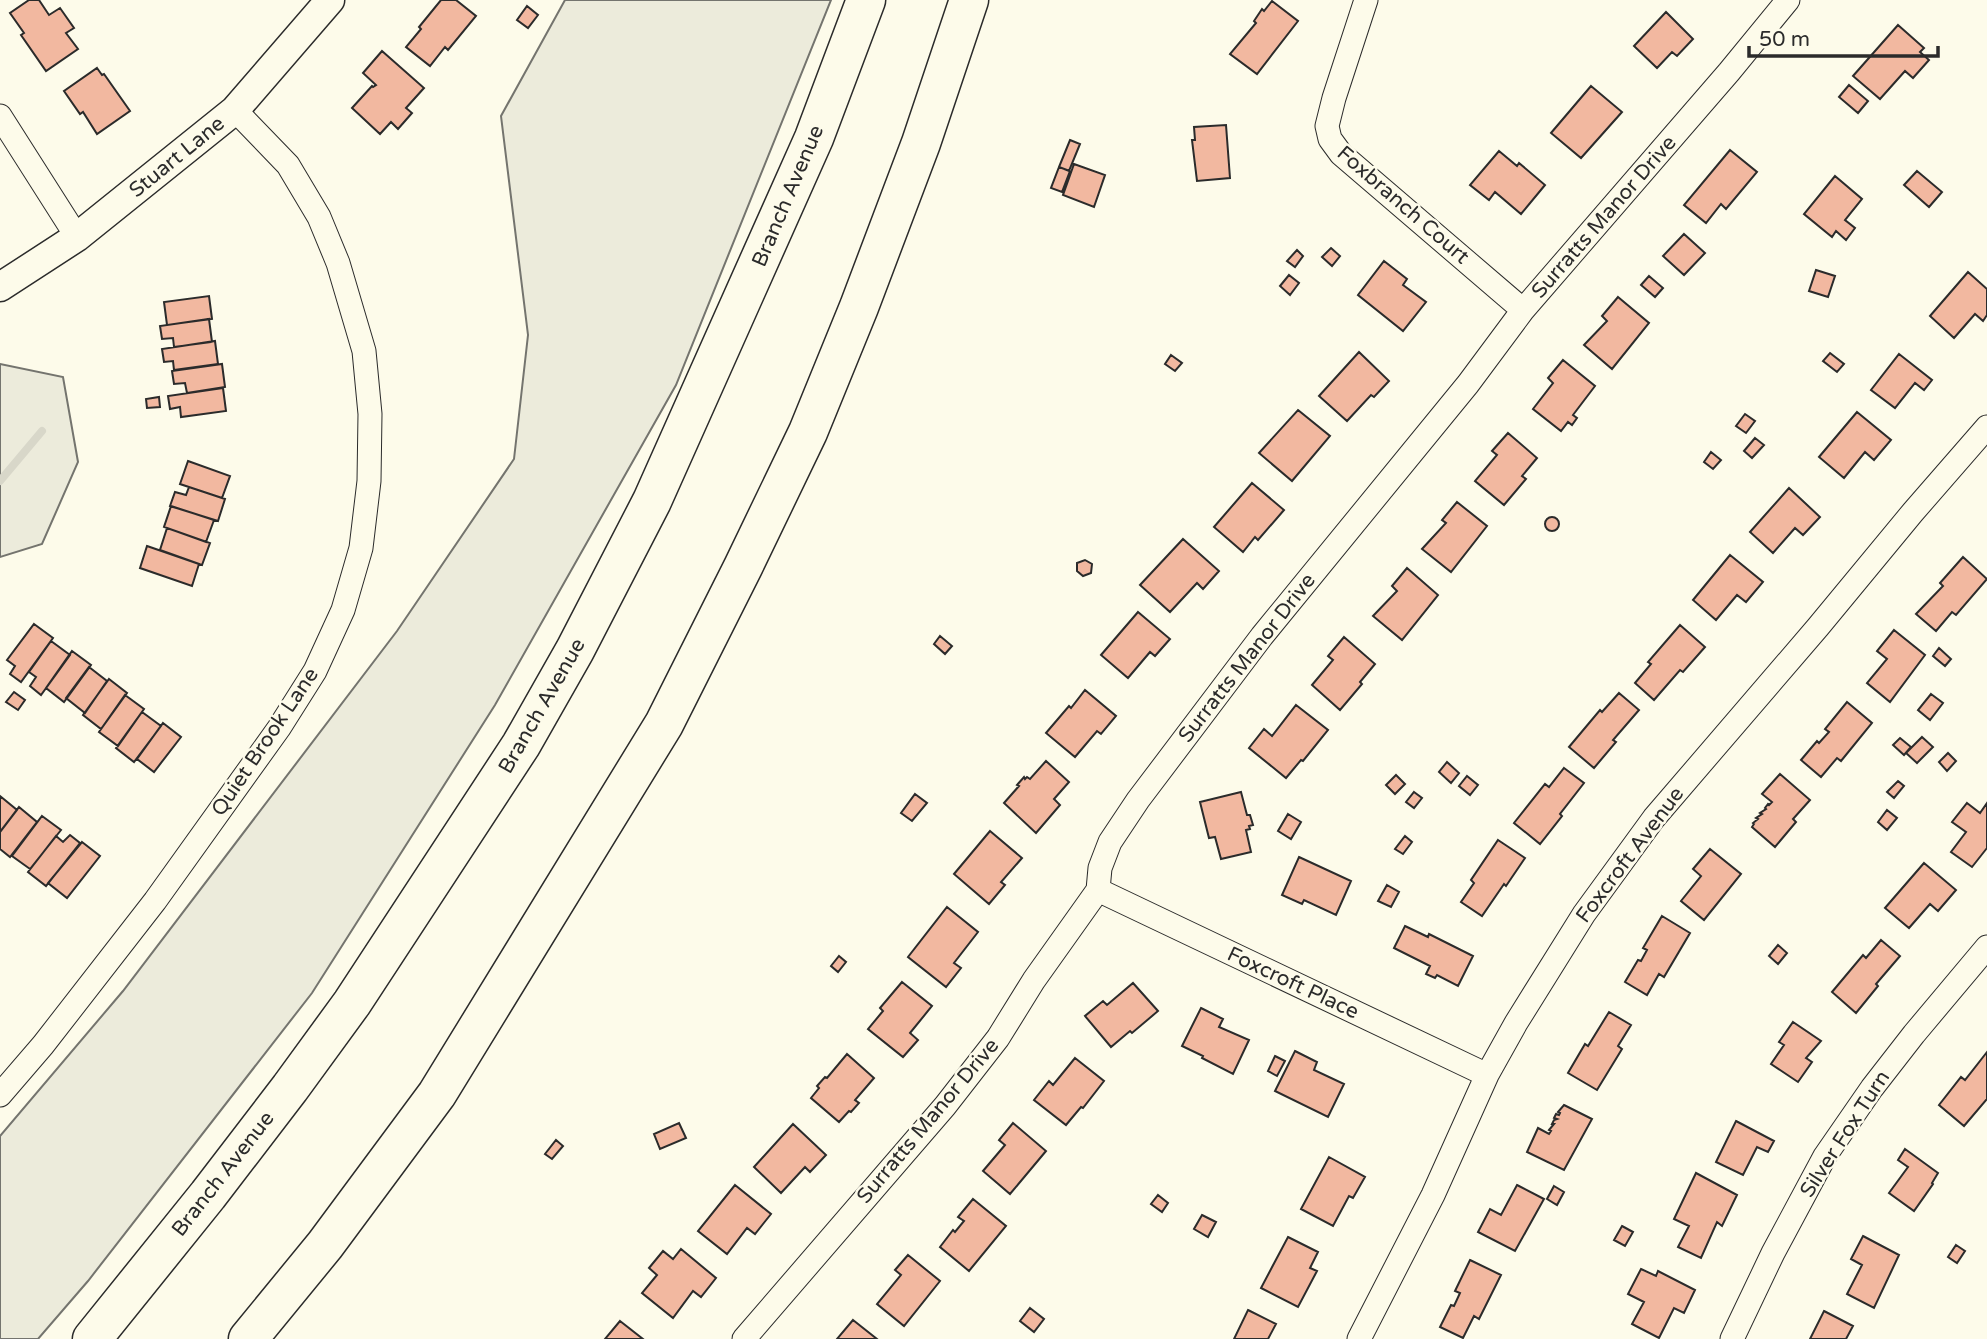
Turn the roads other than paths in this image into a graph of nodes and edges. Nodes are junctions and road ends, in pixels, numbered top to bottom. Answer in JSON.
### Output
{"nodes":[{"id":1,"x":330,"y":0,"type":"edge"},
{"id":2,"x":866,"y":0,"type":"edge"},
{"id":3,"x":969,"y":0,"type":"edge"},
{"id":4,"x":1366,"y":0,"type":"edge"},
{"id":5,"x":1788,"y":0,"type":"edge"},
{"id":6,"x":235,"y":110,"type":"junction"},
{"id":7,"x":0,"y":116,"type":"edge"},
{"id":8,"x":77,"y":237,"type":"junction"},
{"id":9,"x":0,"y":287,"type":"edge"},
{"id":10,"x":1523,"y":310,"type":"junction"},
{"id":11,"x":1987,"y":427,"type":"edge"},
{"id":12,"x":1098,"y":890,"type":"junction"},
{"id":13,"x":1987,"y":947,"type":"edge"},
{"id":14,"x":1487,"y":1075,"type":"junction"},
{"id":15,"x":0,"y":1095,"type":"edge"},
{"id":16,"x":92,"y":1339,"type":"edge"},
{"id":17,"x":248,"y":1339,"type":"edge"},
{"id":18,"x":744,"y":1339,"type":"edge"},
{"id":19,"x":1359,"y":1339,"type":"edge"},
{"id":20,"x":1732,"y":1339,"type":"edge"}],
"edges":[{"from":1,"to":6,"type":"street","name":"Stuart Lane"},
{"from":2,"to":16,"type":"highway","name":"Branch Avenue"},
{"from":3,"to":17,"type":"highway"},
{"from":4,"to":10,"type":"street","name":"Foxbranch Court"},
{"from":5,"to":10,"type":"street","name":"Surratts Manor Drive"},
{"from":6,"to":8,"type":"street","name":"Stuart Lane"},
{"from":6,"to":15,"type":"street","name":"Quiet Brook Lane"},
{"from":7,"to":8,"type":"street"},
{"from":8,"to":9,"type":"street","name":"Stuart Lane"},
{"from":10,"to":12,"type":"street","name":"Surratts Manor Drive"},
{"from":11,"to":14,"type":"street","name":"Foxcroft Avenue"},
{"from":12,"to":14,"type":"street","name":"Foxcroft Place"},
{"from":12,"to":18,"type":"street","name":"Surratts Manor Drive"},
{"from":13,"to":20,"type":"street","name":"Silver Fox Turn"},
{"from":14,"to":19,"type":"street","name":"Foxcroft Avenue"}]}
